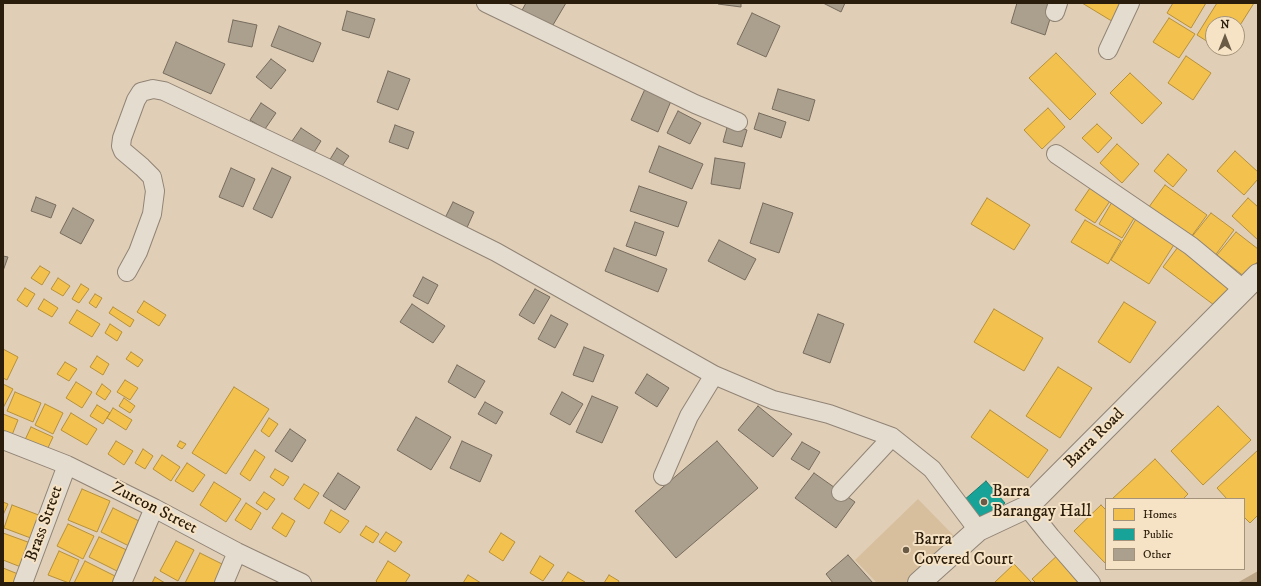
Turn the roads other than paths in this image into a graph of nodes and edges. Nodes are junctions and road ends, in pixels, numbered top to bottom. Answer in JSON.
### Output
{"nodes":[{"id":1,"x":486,"y":3,"type":"edge"},
{"id":2,"x":1130,"y":3,"type":"edge"},
{"id":3,"x":1108,"y":50,"type":"dead end"},
{"id":4,"x":738,"y":122,"type":"dead end"},
{"id":5,"x":1056,"y":154,"type":"dead end"},
{"id":6,"x":127,"y":272,"type":"dead end"},
{"id":7,"x":1251,"y":283,"type":"edge"},
{"id":8,"x":714,"y":375,"type":"junction"},
{"id":9,"x":892,"y":436,"type":"junction"},
{"id":10,"x":3,"y":440,"type":"edge"},
{"id":11,"x":67,"y":465,"type":"junction"},
{"id":12,"x":663,"y":476,"type":"dead end"},
{"id":13,"x":841,"y":492,"type":"dead end"},
{"id":14,"x":1027,"y":507,"type":"junction"},
{"id":15,"x":154,"y":508,"type":"junction"},
{"id":16,"x":978,"y":530,"type":"junction"},
{"id":17,"x":236,"y":552,"type":"junction"},
{"id":18,"x":23,"y":583,"type":"edge"},
{"id":19,"x":122,"y":583,"type":"edge"},
{"id":20,"x":224,"y":583,"type":"edge"},
{"id":21,"x":302,"y":583,"type":"edge"},
{"id":22,"x":919,"y":583,"type":"edge"},
{"id":23,"x":1091,"y":583,"type":"edge"}],
"edges":[{"from":1,"to":4,"type":"street"},
{"from":2,"to":3,"type":"street"},
{"from":5,"to":7,"type":"street"},
{"from":6,"to":8,"type":"street"},
{"from":7,"to":14,"type":"street","name":"Barra Road"},
{"from":8,"to":9,"type":"street"},
{"from":8,"to":12,"type":"street"},
{"from":9,"to":13,"type":"street"},
{"from":9,"to":16,"type":"street"},
{"from":10,"to":11,"type":"street","name":"Zurcon Street"},
{"from":11,"to":15,"type":"street","name":"Zurcon Street"},
{"from":11,"to":18,"type":"street","name":"Brass Street"},
{"from":14,"to":16,"type":"street","name":"Barra Road"},
{"from":14,"to":23,"type":"street"},
{"from":15,"to":17,"type":"street","name":"Zurcon Street"},
{"from":15,"to":19,"type":"street"},
{"from":16,"to":22,"type":"street","name":"Barra Road"},
{"from":17,"to":20,"type":"street"},
{"from":17,"to":21,"type":"street","name":"Zurcon Street"}]}
